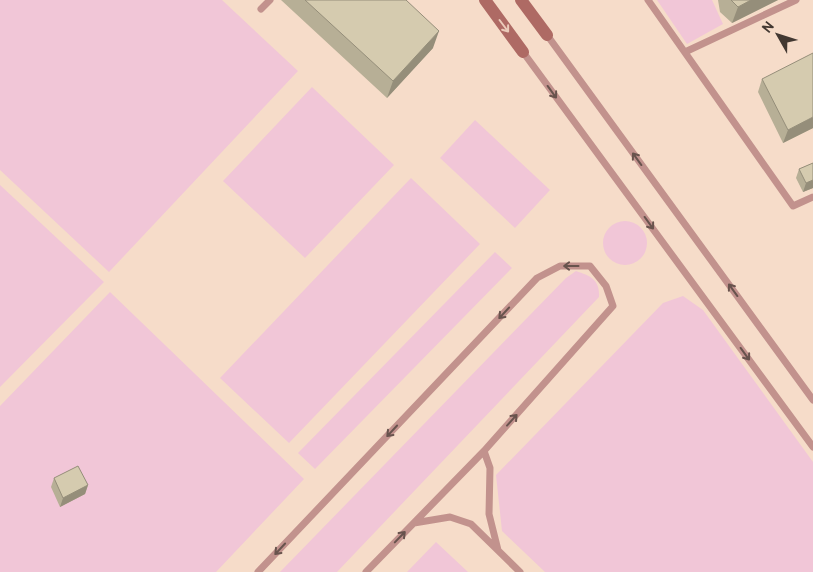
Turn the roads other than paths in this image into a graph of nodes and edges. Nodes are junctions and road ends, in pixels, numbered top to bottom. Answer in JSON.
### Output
{"nodes":[{"id":1,"x":270,"y":0,"type":"edge"},
{"id":2,"x":484,"y":0,"type":"edge"},
{"id":3,"x":521,"y":0,"type":"edge"},
{"id":4,"x":648,"y":0,"type":"edge"},
{"id":5,"x":796,"y":0,"type":"edge"},
{"id":6,"x":261,"y":9,"type":"dead end"},
{"id":7,"x":547,"y":35,"type":"joint"},
{"id":8,"x":524,"y":52,"type":"joint"},
{"id":9,"x":685,"y":52,"type":"junction"},
{"id":10,"x":813,"y":197,"type":"edge"},
{"id":11,"x":813,"y":400,"type":"edge"},
{"id":12,"x":813,"y":447,"type":"edge"},
{"id":13,"x":484,"y":451,"type":"junction"},
{"id":14,"x":414,"y":522,"type":"junction"},
{"id":15,"x":498,"y":550,"type":"junction"},
{"id":16,"x":258,"y":572,"type":"edge"},
{"id":17,"x":366,"y":572,"type":"edge"},
{"id":18,"x":520,"y":572,"type":"edge"}],
"edges":[{"from":1,"to":6,"type":"lane"},
{"from":2,"to":8,"type":"street","one_way":true},
{"from":3,"to":7,"type":"street"},
{"from":4,"to":9,"type":"lane"},
{"from":5,"to":9,"type":"lane"},
{"from":11,"to":7,"type":"lane","one_way":true},
{"from":8,"to":12,"type":"lane","one_way":true},
{"from":9,"to":10,"type":"lane"},
{"from":13,"to":14,"type":"lane"},
{"from":13,"to":15,"type":"lane"},
{"from":13,"to":16,"type":"lane","one_way":true},
{"from":14,"to":15,"type":"lane"},
{"from":17,"to":14,"type":"lane","one_way":true},
{"from":15,"to":18,"type":"lane"}]}
